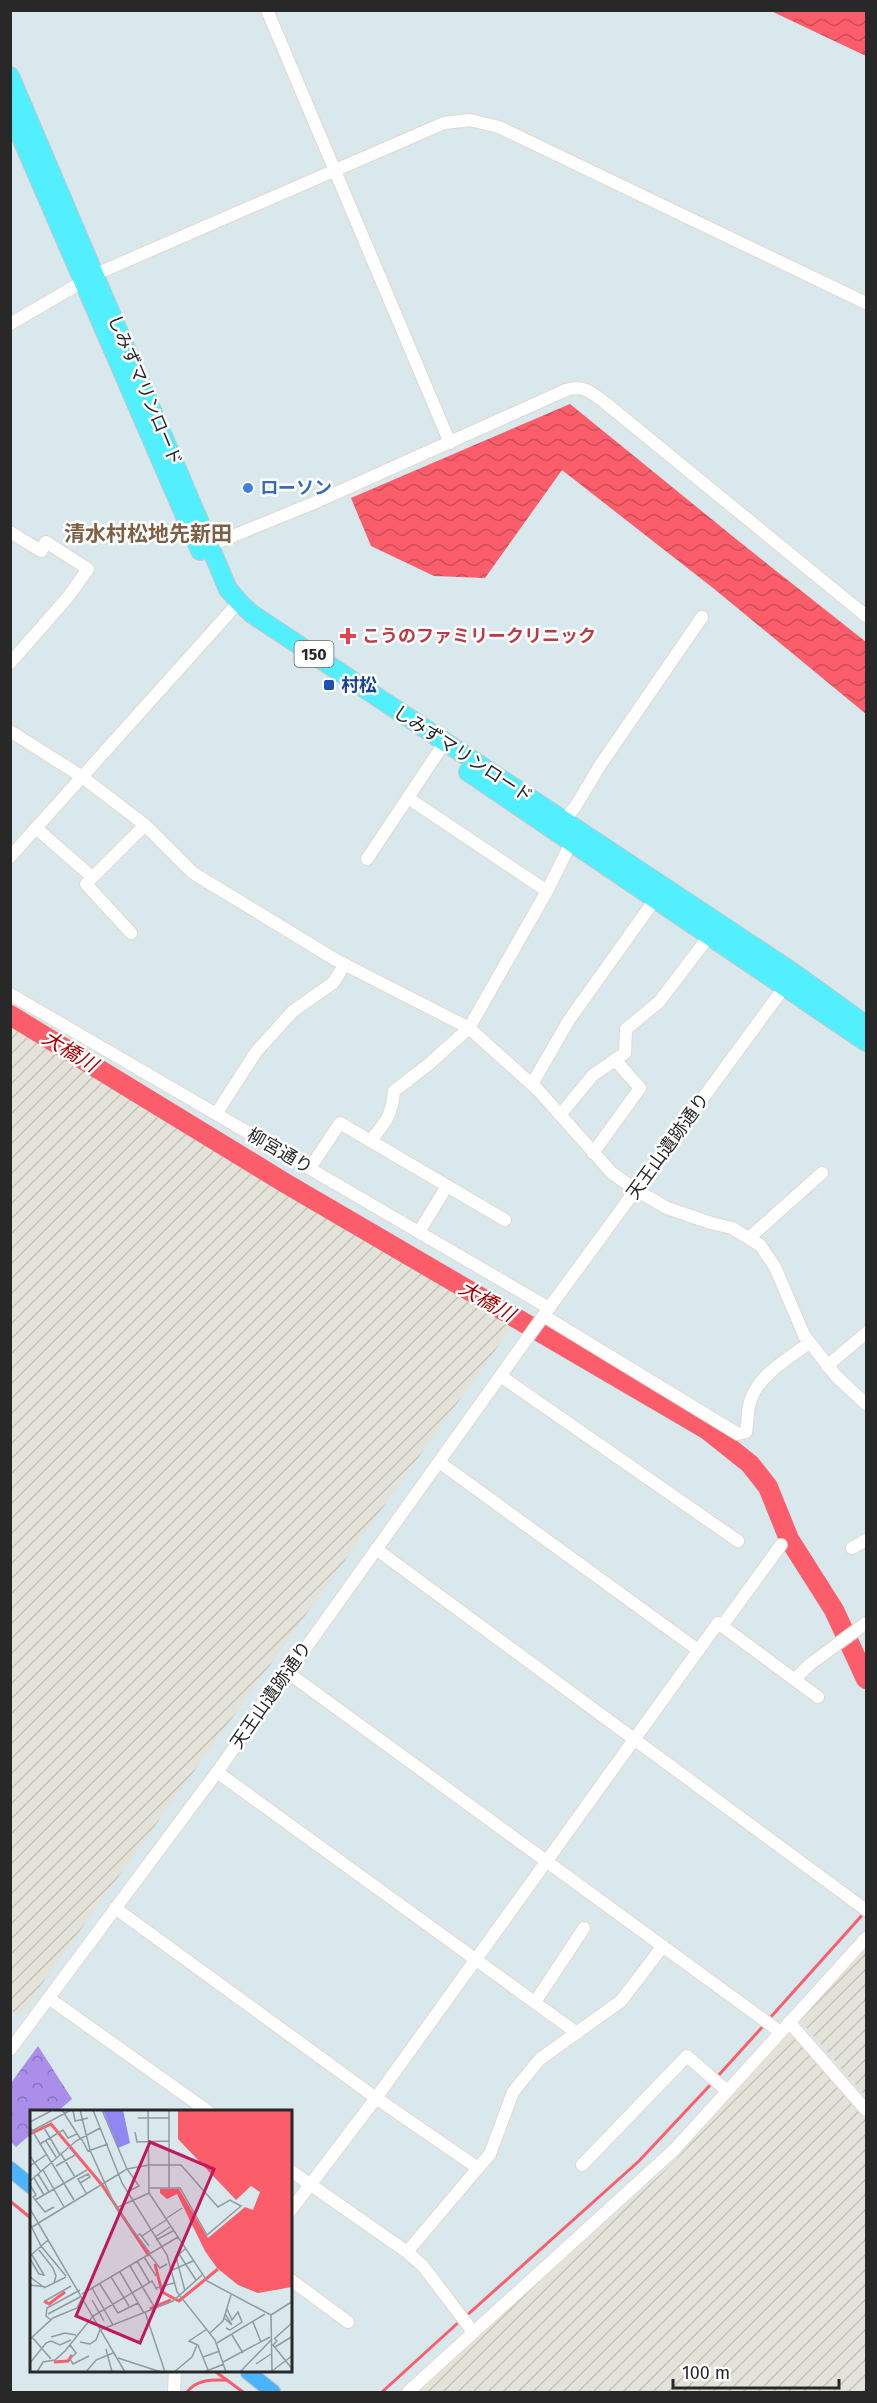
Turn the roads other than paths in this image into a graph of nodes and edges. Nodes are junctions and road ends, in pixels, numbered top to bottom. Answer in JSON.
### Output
{"nodes":[{"id":1,"x":267,"y":10,"type":"edge"},
{"id":2,"x":10,"y":76,"type":"edge"},
{"id":3,"x":10,"y":112,"type":"edge"},
{"id":4,"x":334,"y":171,"type":"junction"},
{"id":5,"x":89,"y":278,"type":"junction"},
{"id":6,"x":867,"y":303,"type":"edge"},
{"id":7,"x":10,"y":324,"type":"edge"},
{"id":8,"x":450,"y":442,"type":"junction"},
{"id":9,"x":10,"y":532,"type":"edge"},
{"id":10,"x":211,"y":545,"type":"junction"},
{"id":11,"x":235,"y":606,"type":"junction"},
{"id":12,"x":867,"y":616,"type":"edge"},
{"id":13,"x":702,"y":617,"type":"dead end"},
{"id":14,"x":10,"y":663,"type":"edge"},
{"id":15,"x":10,"y":731,"type":"edge"},
{"id":16,"x":441,"y":747,"type":"junction"},
{"id":17,"x":81,"y":777,"type":"junction"},
{"id":18,"x":408,"y":798,"type":"junction"},
{"id":19,"x":564,"y":820,"type":"junction"},
{"id":20,"x":145,"y":825,"type":"junction"},
{"id":21,"x":36,"y":828,"type":"junction"},
{"id":22,"x":572,"y":841,"type":"junction"},
{"id":23,"x":10,"y":856,"type":"edge"},
{"id":24,"x":367,"y":859,"type":"dead end"},
{"id":25,"x":92,"y":878,"type":"junction"},
{"id":26,"x":547,"y":891,"type":"junction"},
{"id":27,"x":656,"y":898,"type":"junction"},
{"id":28,"x":131,"y":933,"type":"dead end"},
{"id":29,"x":710,"y":935,"type":"junction"},
{"id":30,"x":345,"y":964,"type":"junction"},
{"id":31,"x":789,"y":980,"type":"junction"},
{"id":32,"x":10,"y":994,"type":"edge"},
{"id":33,"x":867,"y":1025,"type":"edge"},
{"id":34,"x":469,"y":1028,"type":"junction"},
{"id":35,"x":867,"y":1042,"type":"edge"},
{"id":36,"x":616,"y":1061,"type":"junction"},
{"id":37,"x":532,"y":1084,"type":"junction"},
{"id":38,"x":216,"y":1113,"type":"junction"},
{"id":39,"x":560,"y":1115,"type":"junction"},
{"id":40,"x":370,"y":1141,"type":"junction"},
{"id":41,"x":593,"y":1153,"type":"junction"},
{"id":42,"x":310,"y":1168,"type":"junction"},
{"id":43,"x":822,"y":1173,"type":"dead end"},
{"id":44,"x":447,"y":1186,"type":"junction"},
{"id":45,"x":636,"y":1190,"type":"junction"},
{"id":46,"x":505,"y":1220,"type":"dead end"},
{"id":47,"x":419,"y":1232,"type":"junction"},
{"id":48,"x":749,"y":1238,"type":"junction"},
{"id":49,"x":545,"y":1314,"type":"junction"},
{"id":50,"x":867,"y":1333,"type":"edge"},
{"id":51,"x":809,"y":1343,"type":"junction"},
{"id":52,"x":827,"y":1366,"type":"junction"},
{"id":53,"x":502,"y":1377,"type":"junction"},
{"id":54,"x":867,"y":1404,"type":"edge"},
{"id":55,"x":439,"y":1462,"type":"junction"},
{"id":56,"x":867,"y":1540,"type":"edge"},
{"id":57,"x":738,"y":1541,"type":"dead end"},
{"id":58,"x":781,"y":1545,"type":"dead end"},
{"id":59,"x":852,"y":1548,"type":"dead end"},
{"id":60,"x":376,"y":1549,"type":"junction"},
{"id":61,"x":867,"y":1623,"type":"edge"},
{"id":62,"x":722,"y":1626,"type":"junction"},
{"id":63,"x":698,"y":1650,"type":"junction"},
{"id":64,"x":287,"y":1672,"type":"junction"},
{"id":65,"x":795,"y":1679,"type":"junction"},
{"id":66,"x":818,"y":1697,"type":"dead end"},
{"id":67,"x":633,"y":1740,"type":"junction"},
{"id":68,"x":217,"y":1772,"type":"junction"},
{"id":69,"x":547,"y":1862,"type":"junction"},
{"id":70,"x":115,"y":1908,"type":"junction"},
{"id":71,"x":867,"y":1910,"type":"edge"},
{"id":72,"x":584,"y":1928,"type":"dead end"},
{"id":73,"x":867,"y":1938,"type":"edge"},
{"id":74,"x":663,"y":1947,"type":"junction"},
{"id":75,"x":477,"y":1958,"type":"junction"},
{"id":76,"x":50,"y":1998,"type":"junction"},
{"id":77,"x":535,"y":2002,"type":"junction"},
{"id":78,"x":789,"y":2022,"type":"junction"},
{"id":79,"x":779,"y":2031,"type":"junction"},
{"id":80,"x":577,"y":2033,"type":"junction"},
{"id":81,"x":10,"y":2050,"type":"edge"},
{"id":82,"x":727,"y":2091,"type":"junction"},
{"id":83,"x":376,"y":2098,"type":"junction"},
{"id":84,"x":206,"y":2110,"type":"edge"},
{"id":85,"x":867,"y":2110,"type":"edge"},
{"id":86,"x":582,"y":2165,"type":"dead end"},
{"id":87,"x":478,"y":2168,"type":"junction"},
{"id":88,"x":10,"y":2169,"type":"edge"},
{"id":89,"x":292,"y":2172,"type":"edge"},
{"id":90,"x":30,"y":2185,"type":"edge"},
{"id":91,"x":311,"y":2185,"type":"junction"},
{"id":92,"x":292,"y":2209,"type":"edge"},
{"id":93,"x":407,"y":2252,"type":"junction"},
{"id":94,"x":292,"y":2281,"type":"edge"},
{"id":95,"x":348,"y":2322,"type":"dead end"},
{"id":96,"x":473,"y":2332,"type":"junction"},
{"id":97,"x":175,"y":2373,"type":"edge"},
{"id":98,"x":249,"y":2373,"type":"edge"},
{"id":99,"x":174,"y":2392,"type":"edge"},
{"id":100,"x":273,"y":2392,"type":"edge"},
{"id":101,"x":408,"y":2392,"type":"edge"}],
"edges":[{"from":1,"to":4,"type":"street"},
{"from":2,"to":5,"type":"highway","name":"しみずマリンロード","number":"150"},
{"from":3,"to":5,"type":"highway","name":"しみずマリンロード","number":"150"},
{"from":4,"to":5,"type":"street"},
{"from":4,"to":6,"type":"street"},
{"from":4,"to":8,"type":"street"},
{"from":5,"to":7,"type":"street"},
{"from":5,"to":10,"type":"highway","name":"しみずマリンロード","number":"150"},
{"from":5,"to":11,"type":"highway","name":"しみずマリンロード","number":"150"},
{"from":8,"to":10,"type":"street"},
{"from":8,"to":12,"type":"street"},
{"from":9,"to":14,"type":"street"},
{"from":10,"to":11,"type":"highway","name":"しみずマリンロード","number":"150"},
{"from":11,"to":16,"type":"highway","name":"しみずマリンロード","number":"150"},
{"from":11,"to":17,"type":"street"},
{"from":13,"to":19,"type":"street"},
{"from":15,"to":17,"type":"street"},
{"from":16,"to":18,"type":"street"},
{"from":16,"to":19,"type":"highway","name":"しみずマリンロード","number":"150"},
{"from":16,"to":22,"type":"highway","name":"しみずマリンロード","number":"150"},
{"from":17,"to":20,"type":"street"},
{"from":17,"to":21,"type":"street"},
{"from":18,"to":24,"type":"street"},
{"from":18,"to":26,"type":"street"},
{"from":19,"to":31,"type":"highway","name":"しみずマリンロード","number":"150"},
{"from":20,"to":25,"type":"street"},
{"from":20,"to":30,"type":"street"},
{"from":21,"to":23,"type":"street"},
{"from":21,"to":25,"type":"street"},
{"from":22,"to":26,"type":"street"},
{"from":22,"to":27,"type":"highway","name":"しみずマリンロード","number":"150"},
{"from":25,"to":28,"type":"street"},
{"from":26,"to":34,"type":"street"},
{"from":27,"to":29,"type":"highway","name":"しみずマリンロード","number":"150"},
{"from":27,"to":37,"type":"street"},
{"from":29,"to":31,"type":"highway","name":"しみずマリンロード","number":"150"},
{"from":29,"to":36,"type":"street"},
{"from":30,"to":34,"type":"street"},
{"from":30,"to":38,"type":"street"},
{"from":31,"to":33,"type":"highway","name":"しみずマリンロード","number":"150"},
{"from":31,"to":35,"type":"highway","name":"しみずマリンロード","number":"150"},
{"from":31,"to":45,"type":"street","name":"天王山遺跡通り"},
{"from":32,"to":38,"type":"street","name":"柳宮通り"},
{"from":34,"to":37,"type":"street"},
{"from":34,"to":40,"type":"street"},
{"from":36,"to":39,"type":"street"},
{"from":36,"to":41,"type":"street"},
{"from":37,"to":39,"type":"street"},
{"from":38,"to":42,"type":"street","name":"柳宮通り"},
{"from":39,"to":41,"type":"street"},
{"from":40,"to":42,"type":"street"},
{"from":40,"to":44,"type":"street"},
{"from":41,"to":45,"type":"street"},
{"from":42,"to":47,"type":"street","name":"柳宮通り"},
{"from":43,"to":48,"type":"street"},
{"from":44,"to":46,"type":"street"},
{"from":44,"to":47,"type":"street"},
{"from":45,"to":48,"type":"street"},
{"from":45,"to":49,"type":"street","name":"天王山遺跡通り"},
{"from":47,"to":49,"type":"street","name":"柳宮通り"},
{"from":48,"to":51,"type":"street"},
{"from":49,"to":51,"type":"street","name":"柳宮通り"},
{"from":49,"to":53,"type":"street","name":"天王山遺跡通り"},
{"from":50,"to":52,"type":"street"},
{"from":51,"to":52,"type":"street"},
{"from":52,"to":54,"type":"street"},
{"from":53,"to":55,"type":"street","name":"天王山遺跡通り"},
{"from":53,"to":57,"type":"street"},
{"from":55,"to":60,"type":"street","name":"天王山遺跡通り"},
{"from":55,"to":63,"type":"street"},
{"from":56,"to":59,"type":"street"},
{"from":58,"to":62,"type":"street"},
{"from":60,"to":64,"type":"street","name":"天王山遺跡通り"},
{"from":60,"to":67,"type":"street"},
{"from":61,"to":65,"type":"street"},
{"from":62,"to":63,"type":"street"},
{"from":62,"to":65,"type":"street"},
{"from":63,"to":67,"type":"street"},
{"from":64,"to":68,"type":"street","name":"天王山遺跡通り"},
{"from":64,"to":69,"type":"street"},
{"from":65,"to":66,"type":"street"},
{"from":67,"to":69,"type":"street"},
{"from":67,"to":71,"type":"street"},
{"from":68,"to":70,"type":"street","name":"天王山遺跡通り"},
{"from":68,"to":75,"type":"street"},
{"from":69,"to":74,"type":"street"},
{"from":69,"to":75,"type":"street"},
{"from":70,"to":76,"type":"street","name":"天王山遺跡通り"},
{"from":70,"to":83,"type":"street"},
{"from":72,"to":77,"type":"street"},
{"from":73,"to":78,"type":"street"},
{"from":74,"to":79,"type":"street"},
{"from":74,"to":80,"type":"street"},
{"from":75,"to":77,"type":"street"},
{"from":75,"to":83,"type":"street"},
{"from":76,"to":81,"type":"street","name":"天王山遺跡通り"},
{"from":76,"to":84,"type":"street"},
{"from":77,"to":80,"type":"street"},
{"from":78,"to":79,"type":"street"},
{"from":78,"to":85,"type":"street"},
{"from":79,"to":82,"type":"street"},
{"from":80,"to":87,"type":"street"},
{"from":82,"to":86,"type":"street"},
{"from":82,"to":96,"type":"street"},
{"from":83,"to":87,"type":"street"},
{"from":83,"to":91,"type":"street"},
{"from":87,"to":93,"type":"street"},
{"from":88,"to":90,"type":"main road"},
{"from":89,"to":91,"type":"street"},
{"from":91,"to":92,"type":"street"},
{"from":91,"to":93,"type":"street"},
{"from":93,"to":96,"type":"street"},
{"from":94,"to":95,"type":"street"},
{"from":96,"to":101,"type":"street"},
{"from":97,"to":99,"type":"street"},
{"from":98,"to":100,"type":"main road"}]}
